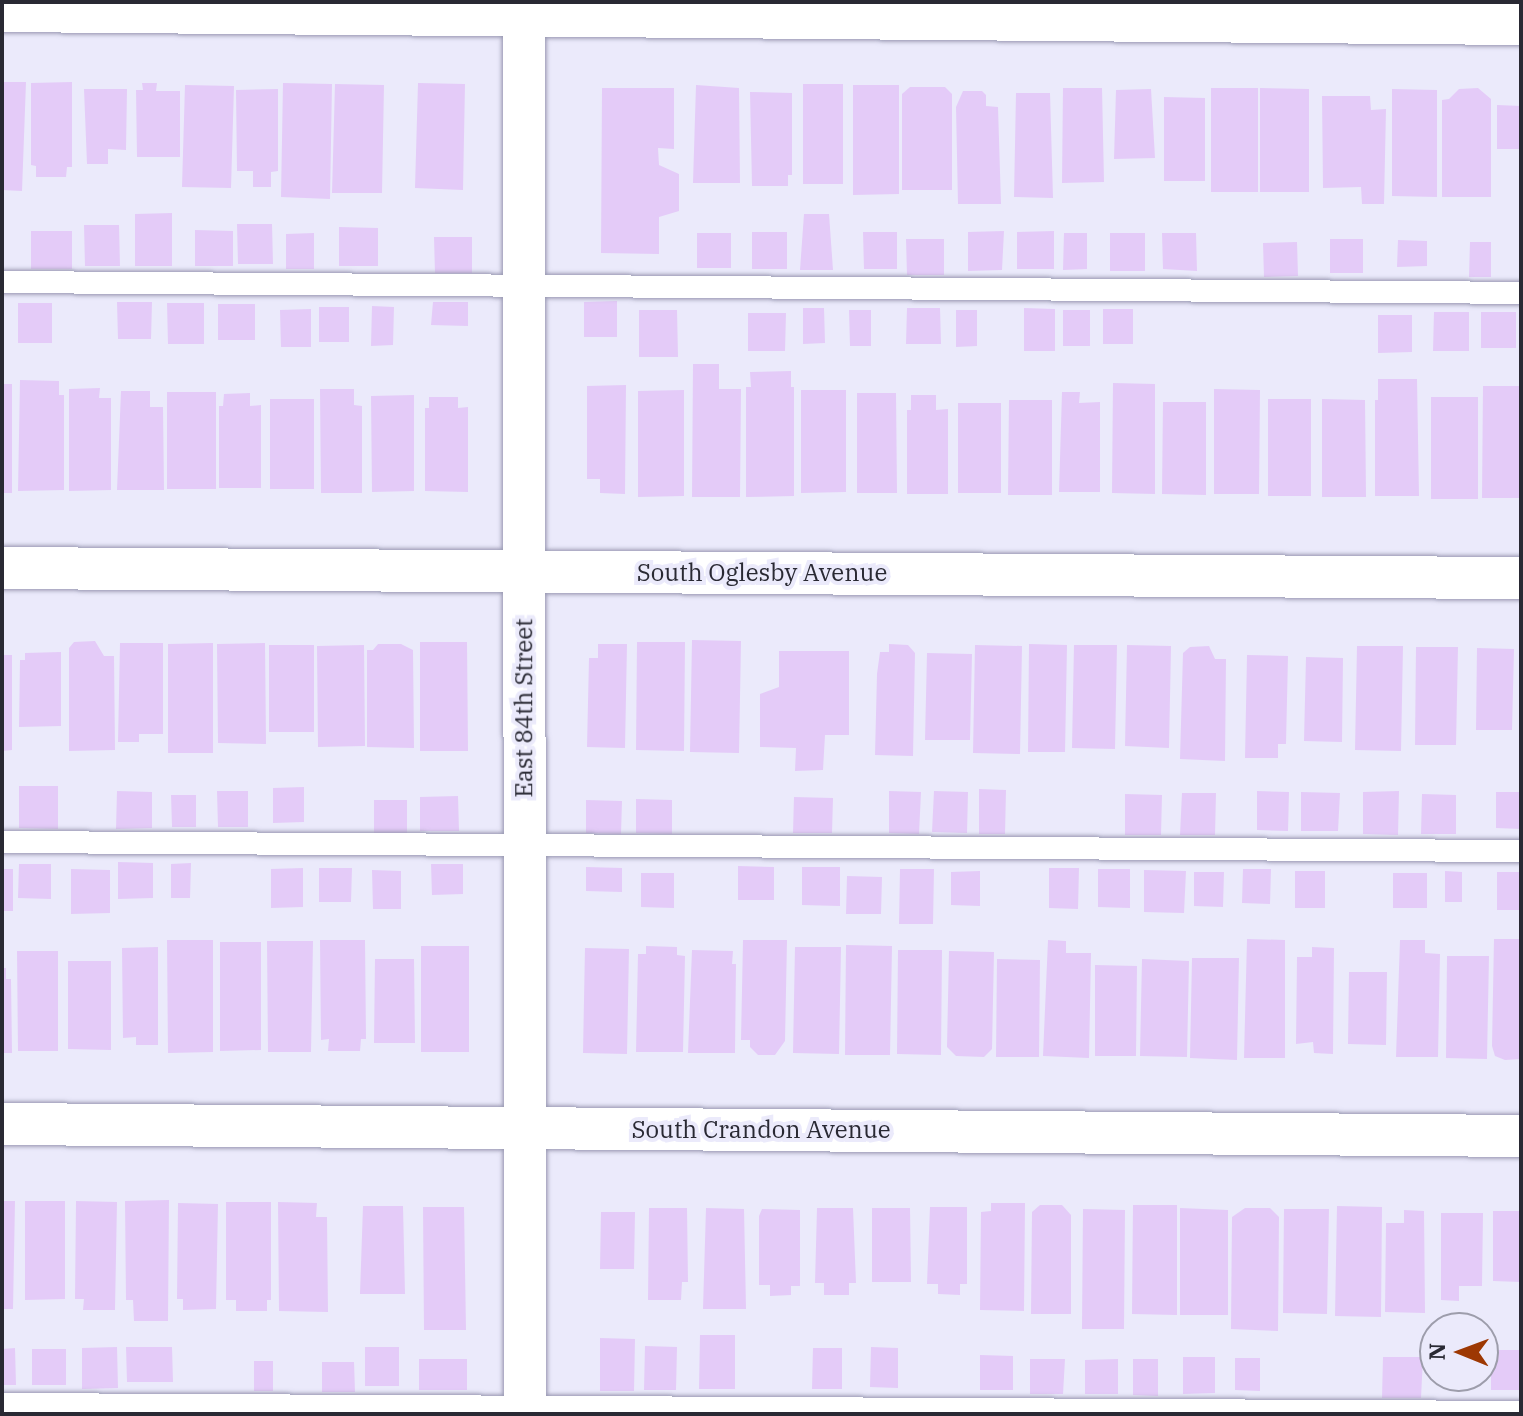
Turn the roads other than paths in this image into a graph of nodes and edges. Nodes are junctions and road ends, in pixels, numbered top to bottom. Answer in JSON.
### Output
{"nodes":[{"id":1,"x":524,"y":8,"type":"edge"},
{"id":2,"x":2,"y":10,"type":"edge"},
{"id":3,"x":1296,"y":11,"type":"edge"},
{"id":4,"x":1521,"y":23,"type":"edge"},
{"id":5,"x":2,"y":282,"type":"edge"},
{"id":6,"x":523,"y":285,"type":"junction"},
{"id":7,"x":1521,"y":293,"type":"edge"},
{"id":8,"x":2,"y":568,"type":"edge"},
{"id":9,"x":524,"y":571,"type":"junction"},
{"id":10,"x":1521,"y":578,"type":"edge"},
{"id":11,"x":2,"y":842,"type":"edge"},
{"id":12,"x":524,"y":847,"type":"junction"},
{"id":13,"x":1521,"y":851,"type":"edge"},
{"id":14,"x":2,"y":1124,"type":"edge"},
{"id":15,"x":524,"y":1128,"type":"junction"},
{"id":16,"x":1521,"y":1136,"type":"edge"},
{"id":17,"x":2,"y":1404,"type":"edge"},
{"id":18,"x":525,"y":1410,"type":"edge"},
{"id":19,"x":1521,"y":1412,"type":"edge"}],
"edges":[{"from":1,"to":2,"type":"street"},
{"from":1,"to":3,"type":"street"},
{"from":1,"to":6,"type":"street","name":"East 84th Street"},
{"from":3,"to":4,"type":"street"},
{"from":5,"to":6,"type":"lane"},
{"from":6,"to":7,"type":"lane"},
{"from":6,"to":9,"type":"street","name":"East 84th Street"},
{"from":8,"to":9,"type":"street","name":"South Oglesby Avenue"},
{"from":9,"to":10,"type":"street","name":"South Oglesby Avenue"},
{"from":9,"to":12,"type":"street","name":"East 84th Street"},
{"from":11,"to":12,"type":"lane"},
{"from":12,"to":13,"type":"lane"},
{"from":12,"to":15,"type":"street","name":"East 84th Street"},
{"from":14,"to":15,"type":"street","name":"South Crandon Avenue"},
{"from":15,"to":16,"type":"street","name":"South Crandon Avenue"},
{"from":15,"to":18,"type":"street","name":"East 84th Street"},
{"from":17,"to":18,"type":"lane"},
{"from":18,"to":19,"type":"lane"}]}
